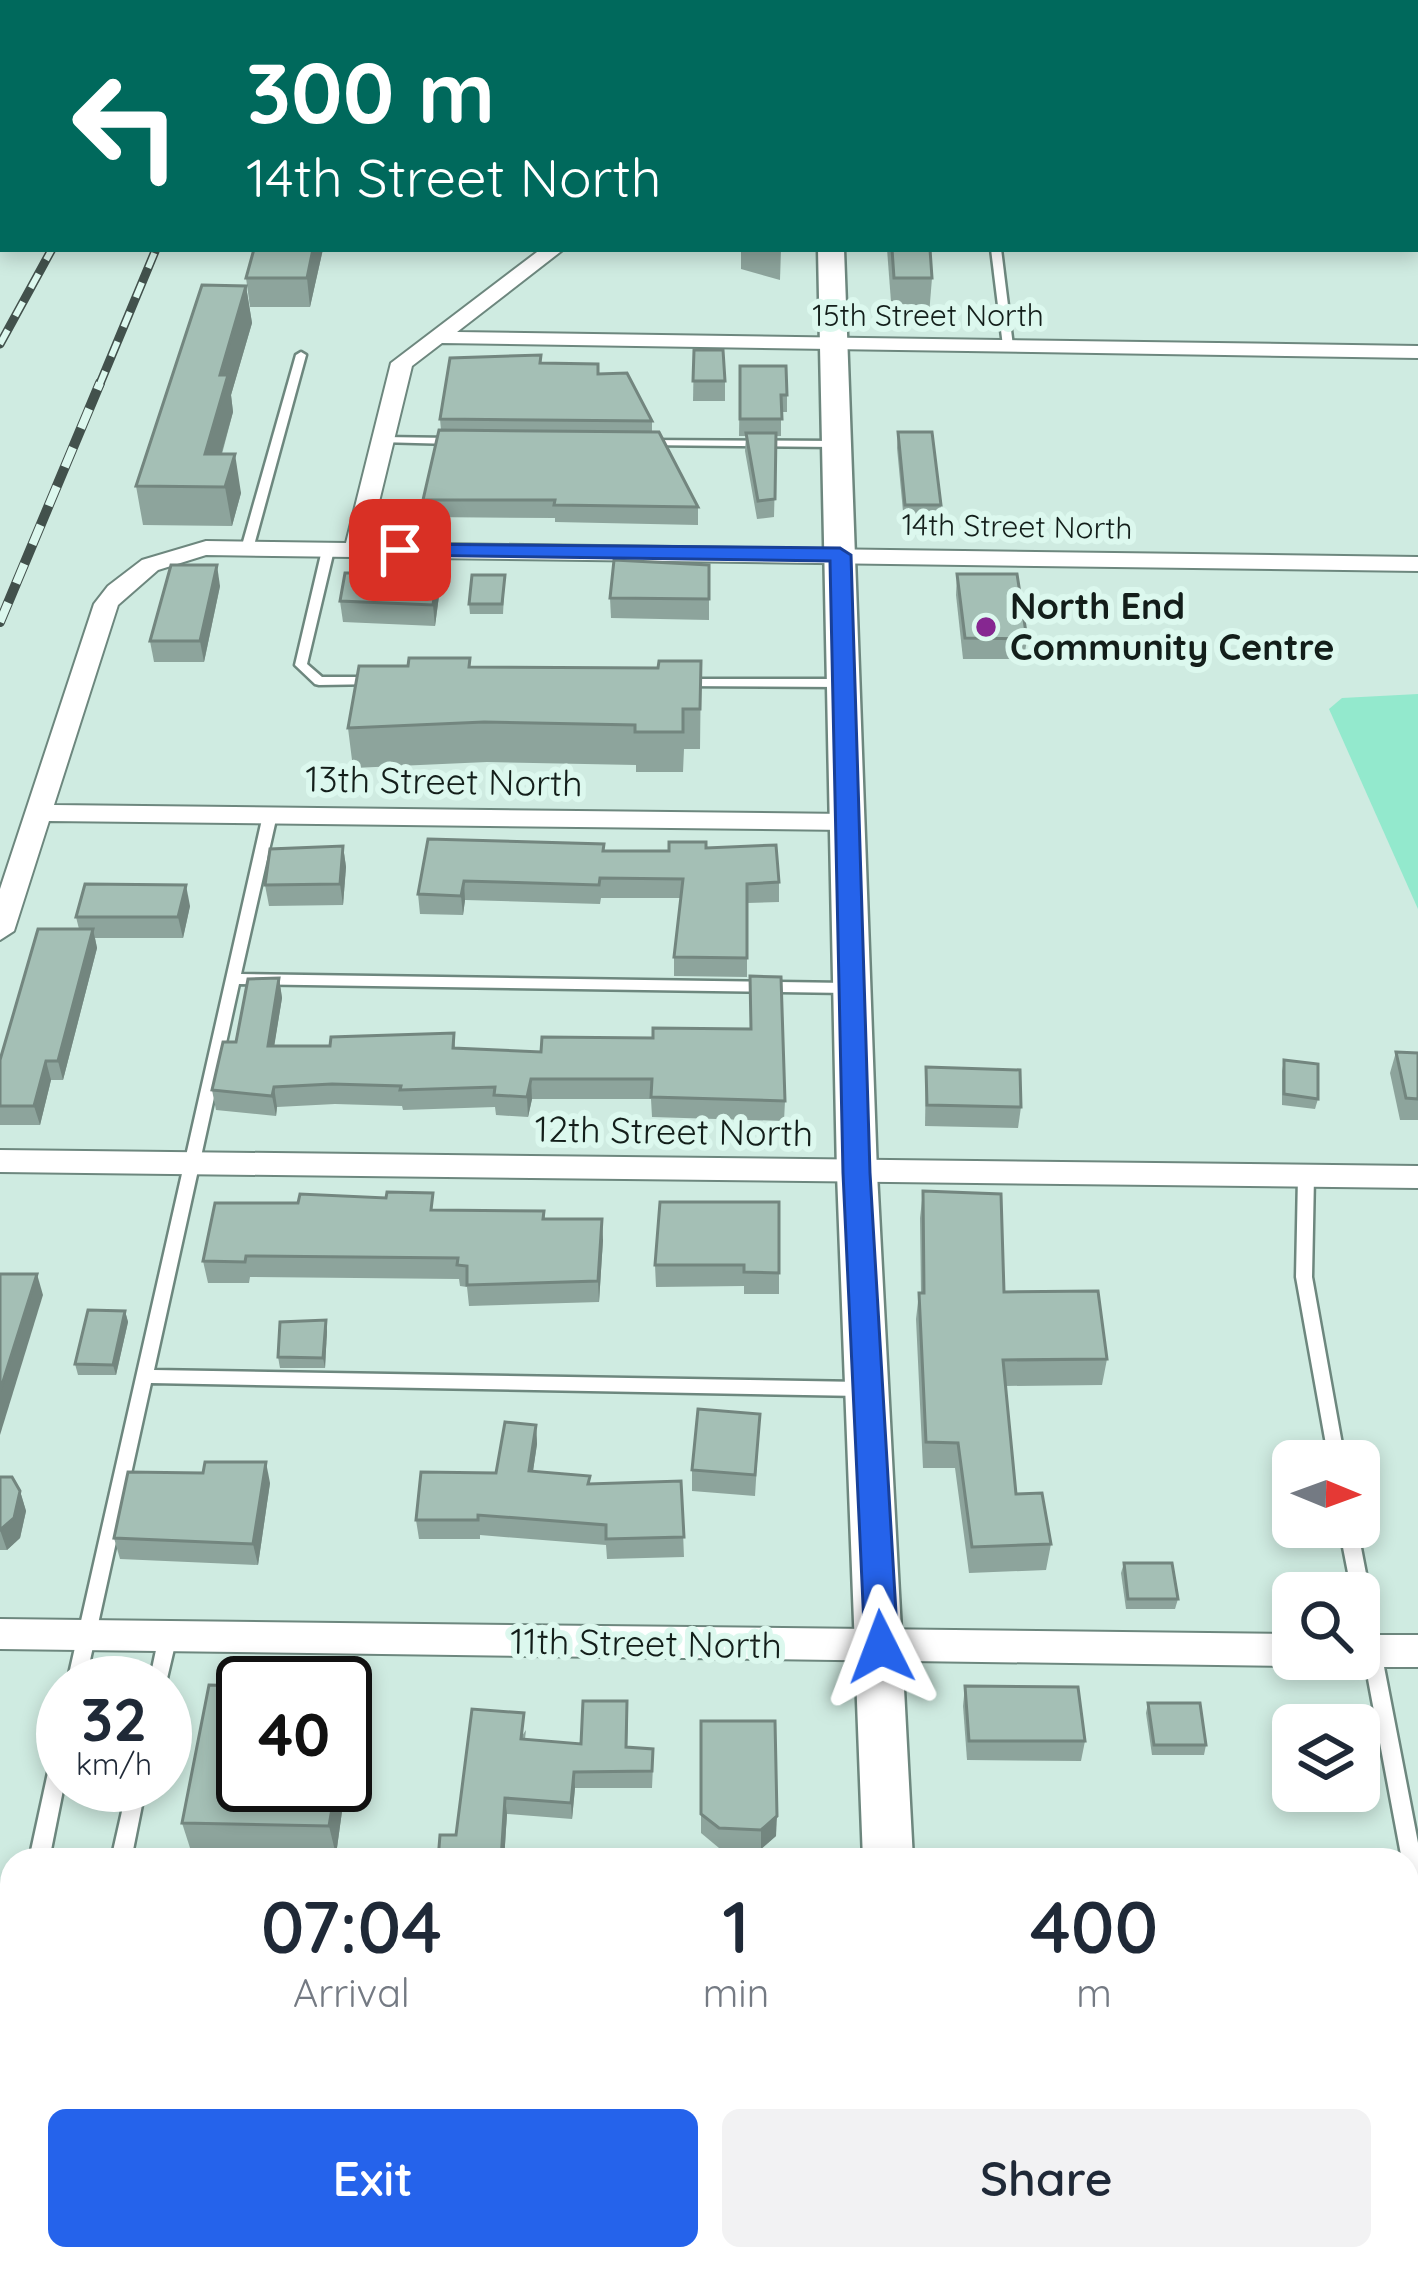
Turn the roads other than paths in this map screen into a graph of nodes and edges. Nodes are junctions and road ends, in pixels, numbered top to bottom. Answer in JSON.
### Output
{"nodes":[{"id":1,"x":550,"y":252,"type":"edge"},
{"id":2,"x":831,"y":252,"type":"edge"},
{"id":3,"x":996,"y":252,"type":"edge"},
{"id":4,"x":439,"y":336,"type":"junction"},
{"id":5,"x":834,"y":345,"type":"junction"},
{"id":6,"x":1008,"y":346,"type":"junction"},
{"id":7,"x":1418,"y":352,"type":"edge"},
{"id":8,"x":301,"y":355,"type":"dead end"},
{"id":9,"x":383,"y":440,"type":"junction"},
{"id":10,"x":476,"y":441,"type":"edge"},
{"id":11,"x":638,"y":443,"type":"edge"},
{"id":12,"x":835,"y":445,"type":"junction"},
{"id":13,"x":247,"y":548,"type":"junction"},
{"id":14,"x":328,"y":550,"type":"junction"},
{"id":15,"x":356,"y":550,"type":"junction"},
{"id":16,"x":840,"y":555,"type":"junction"},
{"id":17,"x":1418,"y":563,"type":"edge"},
{"id":18,"x":388,"y":681,"type":"edge"},
{"id":19,"x":667,"y":683,"type":"edge"},
{"id":20,"x":842,"y":683,"type":"junction"},
{"id":21,"x":40,"y":813,"type":"junction"},
{"id":22,"x":270,"y":815,"type":"junction"},
{"id":23,"x":848,"y":822,"type":"junction"},
{"id":24,"x":0,"y":932,"type":"edge"},
{"id":25,"x":233,"y":979,"type":"junction"},
{"id":26,"x":852,"y":988,"type":"junction"},
{"id":27,"x":0,"y":1161,"type":"edge"},
{"id":28,"x":191,"y":1164,"type":"junction"},
{"id":29,"x":856,"y":1173,"type":"junction"},
{"id":30,"x":1306,"y":1176,"type":"junction"},
{"id":31,"x":1418,"y":1177,"type":"edge"},
{"id":32,"x":144,"y":1376,"type":"junction"},
{"id":33,"x":868,"y":1389,"type":"junction"},
{"id":34,"x":1332,"y":1440,"type":"edge"},
{"id":35,"x":0,"y":1634,"type":"edge"},
{"id":36,"x":86,"y":1635,"type":"junction"},
{"id":37,"x":168,"y":1636,"type":"junction"},
{"id":38,"x":881,"y":1647,"type":"junction"},
{"id":39,"x":1272,"y":1650,"type":"edge"},
{"id":40,"x":1380,"y":1651,"type":"edge"},
{"id":41,"x":1418,"y":1651,"type":"edge"},
{"id":42,"x":82,"y":1656,"type":"edge"},
{"id":43,"x":164,"y":1656,"type":"edge"},
{"id":44,"x":1371,"y":1680,"type":"edge"},
{"id":45,"x":49,"y":1812,"type":"edge"},
{"id":46,"x":131,"y":1812,"type":"edge"},
{"id":47,"x":42,"y":1848,"type":"edge"},
{"id":48,"x":123,"y":1848,"type":"edge"},
{"id":49,"x":888,"y":1848,"type":"edge"},
{"id":50,"x":1408,"y":1848,"type":"edge"}],
"edges":[{"from":1,"to":4,"type":"street"},
{"from":2,"to":5,"type":"street"},
{"from":3,"to":6,"type":"lane"},
{"from":4,"to":5,"type":"street","name":"15th Street North"},
{"from":4,"to":9,"type":"street"},
{"from":5,"to":6,"type":"street","name":"15th Street North"},
{"from":5,"to":12,"type":"street"},
{"from":6,"to":7,"type":"street","name":"15th Street North"},
{"from":8,"to":13,"type":"lane"},
{"from":9,"to":10,"type":"lane"},
{"from":9,"to":15,"type":"street"},
{"from":11,"to":12,"type":"lane"},
{"from":12,"to":16,"type":"street"},
{"from":13,"to":14,"type":"street","name":"14th Street North"},
{"from":13,"to":21,"type":"street","name":"14th Street North"},
{"from":14,"to":15,"type":"street","name":"14th Street North"},
{"from":14,"to":18,"type":"lane"},
{"from":15,"to":16,"type":"street","name":"14th Street North"},
{"from":16,"to":17,"type":"street","name":"14th Street North"},
{"from":16,"to":20,"type":"street"},
{"from":19,"to":20,"type":"lane"},
{"from":20,"to":23,"type":"street"},
{"from":21,"to":22,"type":"street","name":"13th Street North"},
{"from":21,"to":24,"type":"street"},
{"from":22,"to":23,"type":"street","name":"13th Street North"},
{"from":22,"to":25,"type":"lane"},
{"from":23,"to":26,"type":"street"},
{"from":25,"to":26,"type":"lane"},
{"from":25,"to":28,"type":"lane"},
{"from":26,"to":29,"type":"street"},
{"from":27,"to":28,"type":"street","name":"12th Street North"},
{"from":28,"to":29,"type":"street","name":"12th Street North"},
{"from":28,"to":32,"type":"lane"},
{"from":29,"to":30,"type":"street","name":"12th Street North"},
{"from":29,"to":33,"type":"street"},
{"from":30,"to":31,"type":"street","name":"12th Street North"},
{"from":30,"to":34,"type":"lane"},
{"from":32,"to":33,"type":"lane"},
{"from":32,"to":36,"type":"lane"},
{"from":33,"to":38,"type":"street"},
{"from":35,"to":36,"type":"street","name":"11th Street North"},
{"from":36,"to":37,"type":"street","name":"11th Street North"},
{"from":36,"to":42,"type":"lane"},
{"from":37,"to":38,"type":"street","name":"11th Street North"},
{"from":37,"to":43,"type":"lane"},
{"from":38,"to":39,"type":"street","name":"11th Street North"},
{"from":38,"to":49,"type":"street"},
{"from":40,"to":41,"type":"street"},
{"from":44,"to":50,"type":"lane"},
{"from":45,"to":47,"type":"lane"},
{"from":46,"to":48,"type":"lane"}]}
